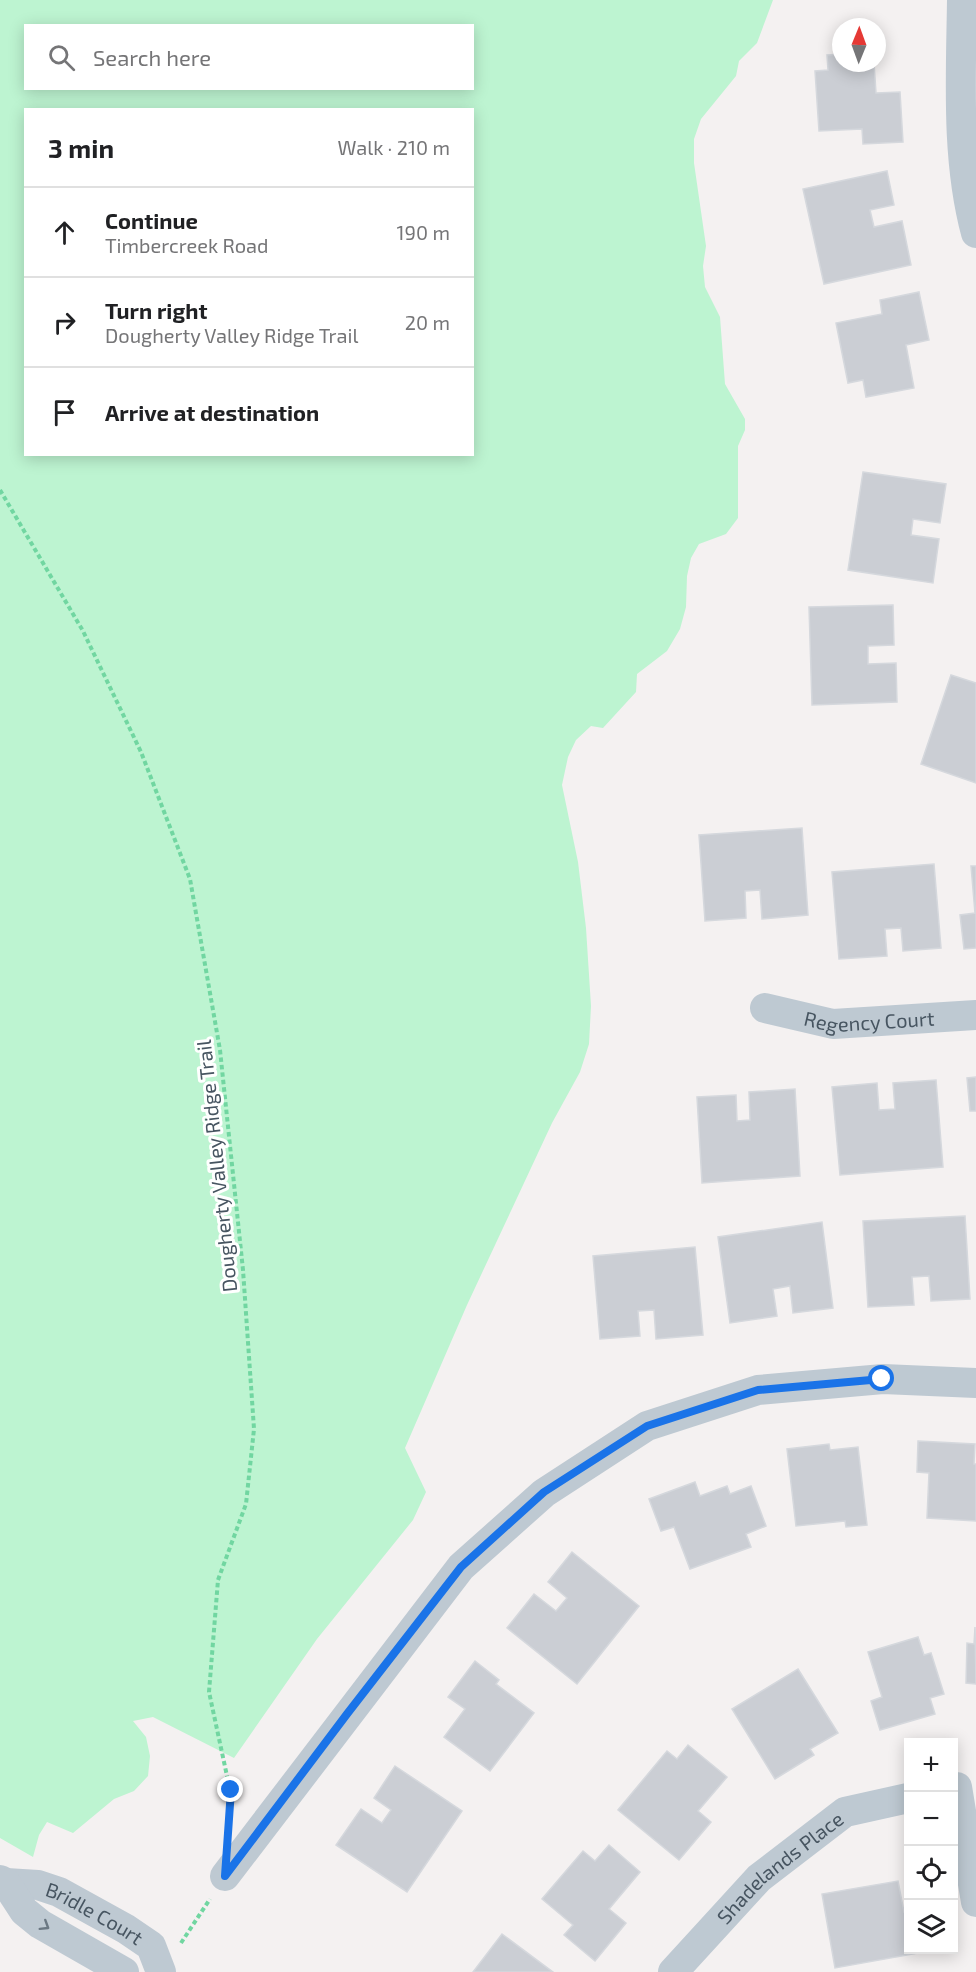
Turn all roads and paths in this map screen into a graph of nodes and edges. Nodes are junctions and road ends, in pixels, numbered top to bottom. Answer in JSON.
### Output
{"nodes":[{"id":1,"x":962,"y":0,"type":"edge"},
{"id":2,"x":974,"y":220,"type":"edge"},
{"id":3,"x":0,"y":490,"type":"edge"},
{"id":4,"x":765,"y":1008,"type":"dead end"},
{"id":5,"x":976,"y":1015,"type":"edge"},
{"id":6,"x":976,"y":1383,"type":"edge"},
{"id":7,"x":962,"y":1786,"type":"edge"},
{"id":8,"x":904,"y":1799,"type":"edge"},
{"id":9,"x":228,"y":1822,"type":"dead end"},
{"id":10,"x":225,"y":1876,"type":"joint"},
{"id":11,"x":3,"y":1882,"type":"edge"},
{"id":12,"x":976,"y":1902,"type":"edge"},
{"id":13,"x":168,"y":1962,"type":"edge"},
{"id":14,"x":124,"y":1972,"type":"edge"},
{"id":15,"x":673,"y":1972,"type":"edge"}],
"edges":[{"from":1,"to":2,"type":"street"},
{"from":3,"to":9,"type":"path","name":"Dougherty Valley Ridge Trail"},
{"from":4,"to":5,"type":"street","name":"Regency Court"},
{"from":6,"to":10,"type":"street"},
{"from":7,"to":12,"type":"street"},
{"from":8,"to":15,"type":"street","name":"Shadelands Place"},
{"from":10,"to":13,"type":"path"},
{"from":11,"to":13,"type":"street","name":"Bridle Court"},
{"from":11,"to":14,"type":"street","name":"Bridle Court","one_way":true}]}
